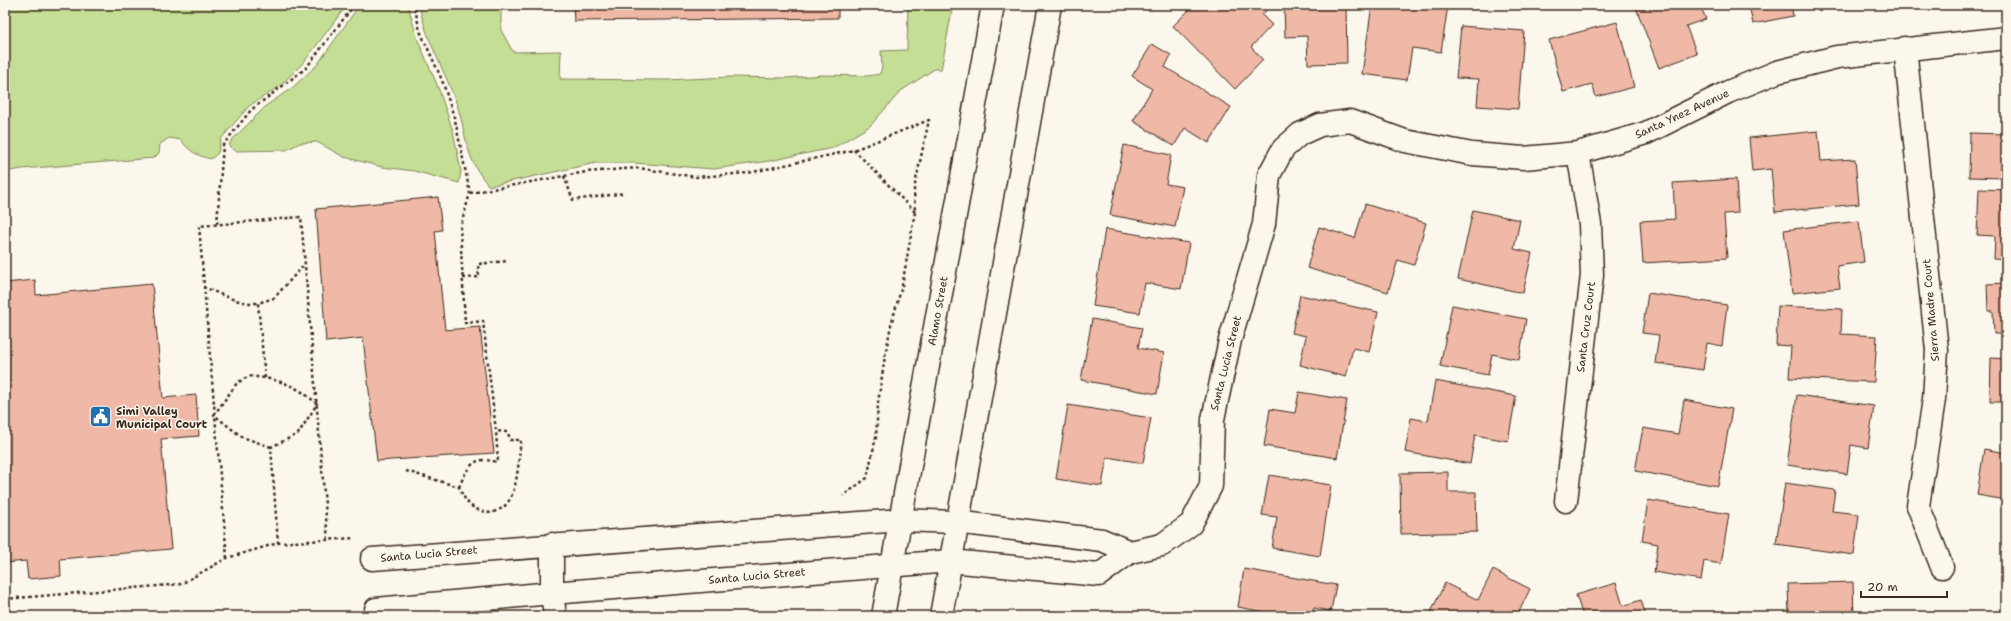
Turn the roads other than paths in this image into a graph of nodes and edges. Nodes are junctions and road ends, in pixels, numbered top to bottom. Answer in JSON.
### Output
{"nodes":[{"id":1,"x":993,"y":5,"type":"edge"},
{"id":2,"x":1050,"y":5,"type":"edge"},
{"id":3,"x":2006,"y":38,"type":"edge"},
{"id":4,"x":1905,"y":48,"type":"junction"},
{"id":5,"x":1292,"y":140,"type":"joint"},
{"id":6,"x":1578,"y":153,"type":"junction"},
{"id":7,"x":1566,"y":501,"type":"dead end"},
{"id":8,"x":901,"y":520,"type":"junction"},
{"id":9,"x":956,"y":522,"type":"junction"},
{"id":10,"x":552,"y":544,"type":"junction"},
{"id":11,"x":1130,"y":552,"type":"junction"},
{"id":12,"x":372,"y":559,"type":"dead end"},
{"id":13,"x":950,"y":561,"type":"junction"},
{"id":14,"x":891,"y":565,"type":"junction"},
{"id":15,"x":1942,"y":567,"type":"dead end"},
{"id":16,"x":552,"y":593,"type":"junction"},
{"id":17,"x":376,"y":609,"type":"dead end"},
{"id":18,"x":555,"y":616,"type":"edge"},
{"id":19,"x":883,"y":616,"type":"edge"},
{"id":20,"x":941,"y":616,"type":"edge"}],
"edges":[{"from":1,"to":8,"type":"street","name":"Alamo Street"},
{"from":2,"to":9,"type":"street"},
{"from":3,"to":4,"type":"street","name":"Santa Ynez Avenue"},
{"from":4,"to":6,"type":"street","name":"Santa Ynez Avenue"},
{"from":4,"to":15,"type":"street","name":"Sierra Madre Court"},
{"from":5,"to":6,"type":"street","name":"Santa Ynez Avenue"},
{"from":5,"to":11,"type":"street","name":"Santa Lucia Street"},
{"from":6,"to":7,"type":"street","name":"Santa Cruz Court"},
{"from":8,"to":9,"type":"street","name":"Santa Lucia Street"},
{"from":8,"to":10,"type":"street","name":"Santa Lucia Street"},
{"from":8,"to":14,"type":"street","name":"Alamo Street"},
{"from":9,"to":11,"type":"street","name":"Santa Lucia Street"},
{"from":9,"to":13,"type":"street"},
{"from":10,"to":12,"type":"street","name":"Santa Lucia Street"},
{"from":10,"to":16,"type":"street"},
{"from":11,"to":13,"type":"street","name":"Santa Lucia Street"},
{"from":13,"to":14,"type":"street","name":"Santa Lucia Street"},
{"from":13,"to":20,"type":"street"},
{"from":14,"to":16,"type":"street","name":"Santa Lucia Street"},
{"from":14,"to":19,"type":"street","name":"Alamo Street"},
{"from":16,"to":17,"type":"street","name":"Santa Lucia Street"},
{"from":16,"to":18,"type":"street"}]}
